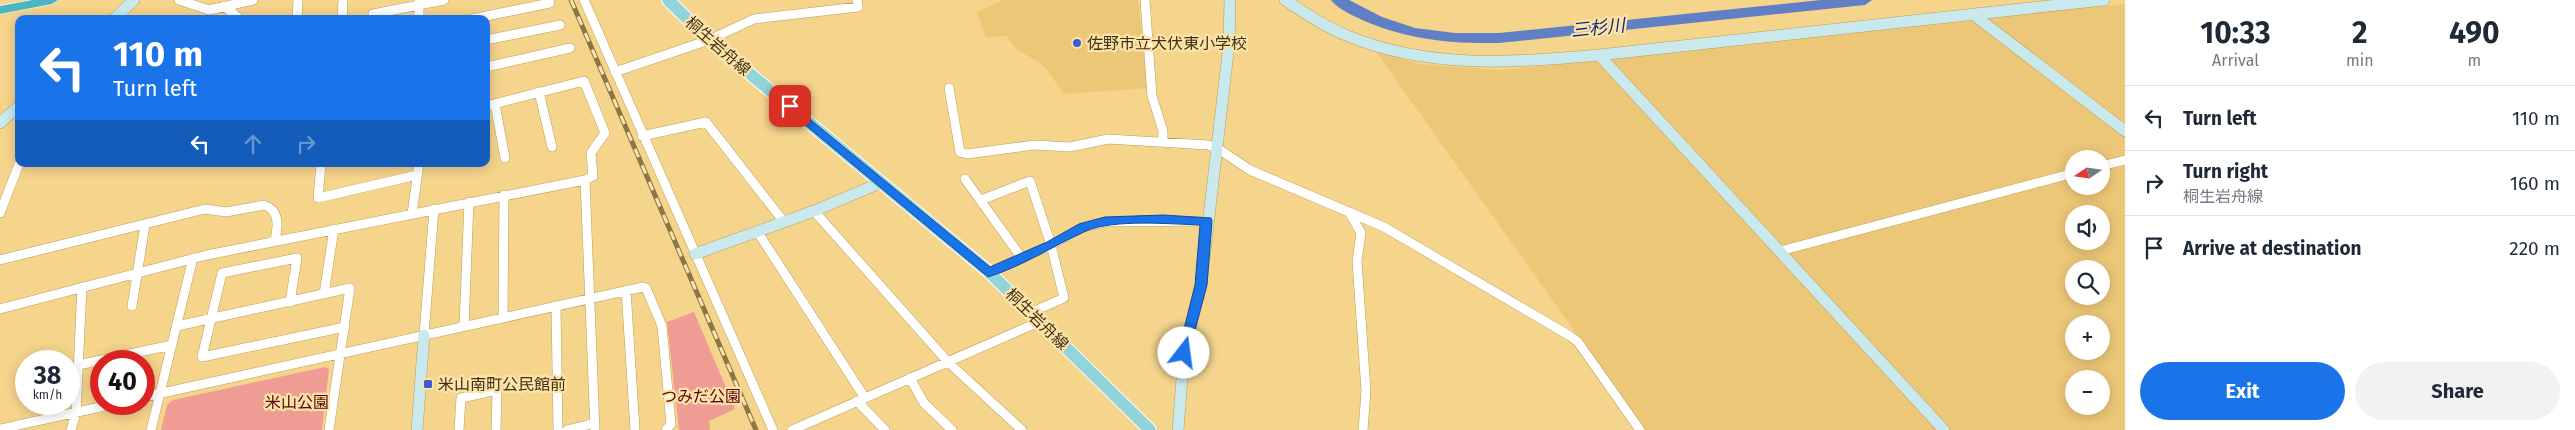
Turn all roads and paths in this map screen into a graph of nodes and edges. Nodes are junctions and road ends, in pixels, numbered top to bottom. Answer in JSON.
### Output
{"nodes":[{"id":1,"x":134,"y":0,"type":"edge"},
{"id":2,"x":179,"y":0,"type":"edge"},
{"id":3,"x":253,"y":0,"type":"edge"},
{"id":4,"x":298,"y":0,"type":"edge"},
{"id":5,"x":343,"y":0,"type":"edge"},
{"id":6,"x":444,"y":0,"type":"edge"},
{"id":7,"x":584,"y":0,"type":"edge"},
{"id":8,"x":668,"y":0,"type":"edge"},
{"id":9,"x":857,"y":0,"type":"edge"},
{"id":10,"x":1145,"y":0,"type":"edge"},
{"id":11,"x":1230,"y":0,"type":"edge"},
{"id":12,"x":1285,"y":0,"type":"edge"},
{"id":13,"x":2104,"y":0,"type":"edge"},
{"id":14,"x":48,"y":1,"type":"edge"},
{"id":15,"x":419,"y":3,"type":"edge"},
{"id":16,"x":532,"y":3,"type":"edge"},
{"id":17,"x":550,"y":3,"type":"dead end"},
{"id":18,"x":224,"y":6,"type":"junction"},
{"id":19,"x":0,"y":10,"type":"edge"},
{"id":20,"x":118,"y":15,"type":"edge"},
{"id":21,"x":235,"y":15,"type":"edge"},
{"id":22,"x":297,"y":15,"type":"edge"},
{"id":23,"x":342,"y":15,"type":"edge"},
{"id":24,"x":373,"y":15,"type":"edge"},
{"id":25,"x":487,"y":15,"type":"edge"},
{"id":26,"x":1974,"y":15,"type":"junction"},
{"id":27,"x":560,"y":25,"type":"dead end"},
{"id":28,"x":490,"y":39,"type":"edge"},
{"id":29,"x":709,"y":40,"type":"junction"},
{"id":30,"x":570,"y":48,"type":"dead end"},
{"id":31,"x":1599,"y":55,"type":"junction"},
{"id":32,"x":490,"y":66,"type":"edge"},
{"id":33,"x":614,"y":72,"type":"junction"},
{"id":34,"x":949,"y":88,"type":"dead end"},
{"id":35,"x":539,"y":92,"type":"junction"},
{"id":36,"x":495,"y":104,"type":"junction"},
{"id":37,"x":490,"y":105,"type":"edge"},
{"id":38,"x":15,"y":110,"type":"edge"},
{"id":39,"x":0,"y":123,"type":"edge"},
{"id":40,"x":2125,"y":131,"type":"edge"},
{"id":41,"x":642,"y":136,"type":"junction"},
{"id":42,"x":1163,"y":142,"type":"junction"},
{"id":43,"x":552,"y":147,"type":"dead end"},
{"id":44,"x":1217,"y":148,"type":"junction"},
{"id":45,"x":505,"y":158,"type":"dead end"},
{"id":46,"x":2125,"y":160,"type":"edge"},
{"id":47,"x":2110,"y":164,"type":"edge"},
{"id":48,"x":18,"y":167,"type":"edge"},
{"id":49,"x":321,"y":167,"type":"edge"},
{"id":50,"x":418,"y":167,"type":"edge"},
{"id":51,"x":416,"y":175,"type":"junction"},
{"id":52,"x":2065,"y":175,"type":"edge"},
{"id":53,"x":965,"y":179,"type":"dead end"},
{"id":54,"x":585,"y":180,"type":"junction"},
{"id":55,"x":880,"y":184,"type":"junction"},
{"id":56,"x":504,"y":194,"type":"junction"},
{"id":57,"x":981,"y":200,"type":"junction"},
{"id":58,"x":469,"y":202,"type":"junction"},
{"id":59,"x":434,"y":209,"type":"junction"},
{"id":60,"x":814,"y":211,"type":"junction"},
{"id":61,"x":1349,"y":211,"type":"junction"},
{"id":62,"x":0,"y":214,"type":"edge"},
{"id":63,"x":412,"y":214,"type":"junction"},
{"id":64,"x":1206,"y":221,"type":"junction"},
{"id":65,"x":784,"y":222,"type":"junction"},
{"id":66,"x":145,"y":225,"type":"junction"},
{"id":67,"x":334,"y":229,"type":"junction"},
{"id":68,"x":757,"y":231,"type":"junction"},
{"id":69,"x":275,"y":240,"type":"junction"},
{"id":70,"x":1051,"y":245,"type":"junction"},
{"id":71,"x":1780,"y":251,"type":"junction"},
{"id":72,"x":695,"y":254,"type":"junction"},
{"id":73,"x":1021,"y":257,"type":"junction"},
{"id":74,"x":193,"y":258,"type":"junction"},
{"id":75,"x":0,"y":260,"type":"edge"},
{"id":76,"x":139,"y":272,"type":"junction"},
{"id":77,"x":988,"y":272,"type":"junction"},
{"id":78,"x":82,"y":287,"type":"junction"},
{"id":79,"x":626,"y":290,"type":"junction"},
{"id":80,"x":324,"y":294,"type":"junction"},
{"id":81,"x":590,"y":299,"type":"junction"},
{"id":82,"x":290,"y":302,"type":"junction"},
{"id":83,"x":132,"y":306,"type":"dead end"},
{"id":84,"x":556,"y":306,"type":"junction"},
{"id":85,"x":0,"y":309,"type":"edge"},
{"id":86,"x":1037,"y":316,"type":"junction"},
{"id":87,"x":503,"y":317,"type":"junction"},
{"id":88,"x":212,"y":319,"type":"junction"},
{"id":89,"x":177,"y":326,"type":"junction"},
{"id":90,"x":464,"y":326,"type":"junction"},
{"id":91,"x":345,"y":327,"type":"junction"},
{"id":92,"x":424,"y":335,"type":"junction"},
{"id":93,"x":172,"y":345,"type":"junction"},
{"id":94,"x":79,"y":350,"type":"edge"},
{"id":95,"x":340,"y":355,"type":"junction"},
{"id":96,"x":948,"y":362,"type":"junction"},
{"id":97,"x":80,"y":365,"type":"edge"},
{"id":98,"x":910,"y":378,"type":"junction"},
{"id":99,"x":160,"y":393,"type":"junction"},
{"id":100,"x":155,"y":394,"type":"edge"},
{"id":101,"x":861,"y":400,"type":"junction"},
{"id":102,"x":63,"y":415,"type":"edge"},
{"id":103,"x":75,"y":415,"type":"edge"},
{"id":104,"x":595,"y":426,"type":"edge"},
{"id":105,"x":0,"y":429,"type":"edge"},
{"id":106,"x":795,"y":429,"type":"edge"},
{"id":107,"x":71,"y":430,"type":"edge"},
{"id":108,"x":151,"y":430,"type":"edge"},
{"id":109,"x":329,"y":430,"type":"edge"},
{"id":110,"x":417,"y":430,"type":"edge"},
{"id":111,"x":459,"y":430,"type":"edge"},
{"id":112,"x":496,"y":430,"type":"edge"},
{"id":113,"x":558,"y":430,"type":"edge"},
{"id":114,"x":567,"y":430,"type":"edge"},
{"id":115,"x":635,"y":430,"type":"edge"},
{"id":116,"x":666,"y":430,"type":"edge"},
{"id":117,"x":773,"y":430,"type":"edge"},
{"id":118,"x":885,"y":430,"type":"edge"},
{"id":119,"x":952,"y":430,"type":"edge"},
{"id":120,"x":1022,"y":430,"type":"edge"},
{"id":121,"x":1150,"y":430,"type":"edge"},
{"id":122,"x":1178,"y":430,"type":"edge"},
{"id":123,"x":1363,"y":430,"type":"edge"},
{"id":124,"x":1640,"y":430,"type":"edge"},
{"id":125,"x":1944,"y":430,"type":"edge"}],
"edges":[{"from":1,"to":20,"type":"street"},
{"from":2,"to":18,"type":"street"},
{"from":3,"to":18,"type":"street"},
{"from":4,"to":22,"type":"street"},
{"from":5,"to":23,"type":"street"},
{"from":6,"to":15,"type":"street"},
{"from":7,"to":33,"type":"street"},
{"from":8,"to":29,"type":"main road","name":"桐生岩舟線"},
{"from":9,"to":29,"type":"street"},
{"from":10,"to":42,"type":"street"},
{"from":11,"to":44,"type":"street"},
{"from":12,"to":31,"type":"street"},
{"from":13,"to":26,"type":"street"},
{"from":14,"to":19,"type":"highway"},
{"from":15,"to":24,"type":"street"},
{"from":16,"to":17,"type":"street"},
{"from":16,"to":25,"type":"street"},
{"from":18,"to":21,"type":"street"},
{"from":26,"to":31,"type":"street"},
{"from":26,"to":40,"type":"street"},
{"from":27,"to":28,"type":"street"},
{"from":29,"to":33,"type":"street"},
{"from":29,"to":55,"type":"main road","name":"桐生岩舟線"},
{"from":30,"to":32,"type":"street"},
{"from":31,"to":71,"type":"street"},
{"from":33,"to":41,"type":"street"},
{"from":34,"to":42,"type":"street"},
{"from":35,"to":36,"type":"street"},
{"from":35,"to":43,"type":"street"},
{"from":35,"to":54,"type":"street"},
{"from":36,"to":37,"type":"street"},
{"from":36,"to":45,"type":"street"},
{"from":38,"to":39,"type":"street"},
{"from":41,"to":65,"type":"street"},
{"from":41,"to":72,"type":"street"},
{"from":42,"to":44,"type":"street"},
{"from":44,"to":61,"type":"street"},
{"from":44,"to":64,"type":"street"},
{"from":46,"to":47,"type":"street"},
{"from":48,"to":62,"type":"street"},
{"from":49,"to":51,"type":"street"},
{"from":50,"to":51,"type":"street"},
{"from":51,"to":63,"type":"street"},
{"from":52,"to":71,"type":"street"},
{"from":53,"to":57,"type":"street"},
{"from":54,"to":56,"type":"street"},
{"from":54,"to":81,"type":"street"},
{"from":55,"to":60,"type":"street"},
{"from":55,"to":77,"type":"main road","name":"桐生岩舟線"},
{"from":56,"to":58,"type":"street"},
{"from":56,"to":87,"type":"street"},
{"from":57,"to":70,"type":"street"},
{"from":57,"to":73,"type":"street"},
{"from":58,"to":59,"type":"street"},
{"from":58,"to":90,"type":"street"},
{"from":59,"to":63,"type":"street"},
{"from":59,"to":92,"type":"street"},
{"from":60,"to":65,"type":"street"},
{"from":60,"to":96,"type":"street"},
{"from":61,"to":123,"type":"street"},
{"from":61,"to":124,"type":"street"},
{"from":63,"to":67,"type":"street"},
{"from":64,"to":70,"type":"street"},
{"from":64,"to":122,"type":"street"},
{"from":65,"to":68,"type":"street"},
{"from":66,"to":69,"type":"street"},
{"from":66,"to":75,"type":"street"},
{"from":66,"to":76,"type":"street"},
{"from":67,"to":69,"type":"street"},
{"from":67,"to":80,"type":"street"},
{"from":68,"to":72,"type":"street"},
{"from":68,"to":101,"type":"street"},
{"from":69,"to":74,"type":"street"},
{"from":70,"to":73,"type":"street"},
{"from":70,"to":86,"type":"street"},
{"from":71,"to":125,"type":"street"},
{"from":72,"to":117,"type":"street"},
{"from":73,"to":77,"type":"street"},
{"from":74,"to":76,"type":"street"},
{"from":74,"to":89,"type":"street"},
{"from":76,"to":78,"type":"street"},
{"from":76,"to":83,"type":"street"},
{"from":77,"to":86,"type":"main road","name":"桐生岩舟線"},
{"from":78,"to":85,"type":"street"},
{"from":78,"to":94,"type":"street"},
{"from":79,"to":81,"type":"street"},
{"from":79,"to":115,"type":"street"},
{"from":79,"to":116,"type":"street"},
{"from":80,"to":82,"type":"street"},
{"from":80,"to":91,"type":"street"},
{"from":81,"to":84,"type":"street"},
{"from":81,"to":104,"type":"street"},
{"from":82,"to":88,"type":"street"},
{"from":82,"to":88,"type":"street"},
{"from":84,"to":87,"type":"street"},
{"from":84,"to":113,"type":"street"},
{"from":86,"to":96,"type":"street"},
{"from":86,"to":121,"type":"main road","name":"桐生岩舟線"},
{"from":87,"to":90,"type":"street"},
{"from":88,"to":89,"type":"street"},
{"from":88,"to":91,"type":"street"},
{"from":89,"to":93,"type":"street"},
{"from":90,"to":92,"type":"street"},
{"from":91,"to":95,"type":"street"},
{"from":92,"to":95,"type":"street"},
{"from":92,"to":110,"type":"street"},
{"from":93,"to":97,"type":"street"},
{"from":93,"to":99,"type":"street"},
{"from":95,"to":99,"type":"street"},
{"from":95,"to":109,"type":"street"},
{"from":96,"to":98,"type":"street"},
{"from":96,"to":120,"type":"street"},
{"from":98,"to":101,"type":"street"},
{"from":98,"to":119,"type":"street"},
{"from":99,"to":100,"type":"street"},
{"from":99,"to":108,"type":"street"},
{"from":101,"to":106,"type":"street"},
{"from":101,"to":118,"type":"street"},
{"from":102,"to":105,"type":"street"},
{"from":103,"to":107,"type":"street"},
{"from":104,"to":114,"type":"street"},
{"from":111,"to":112,"type":"street"}]}
